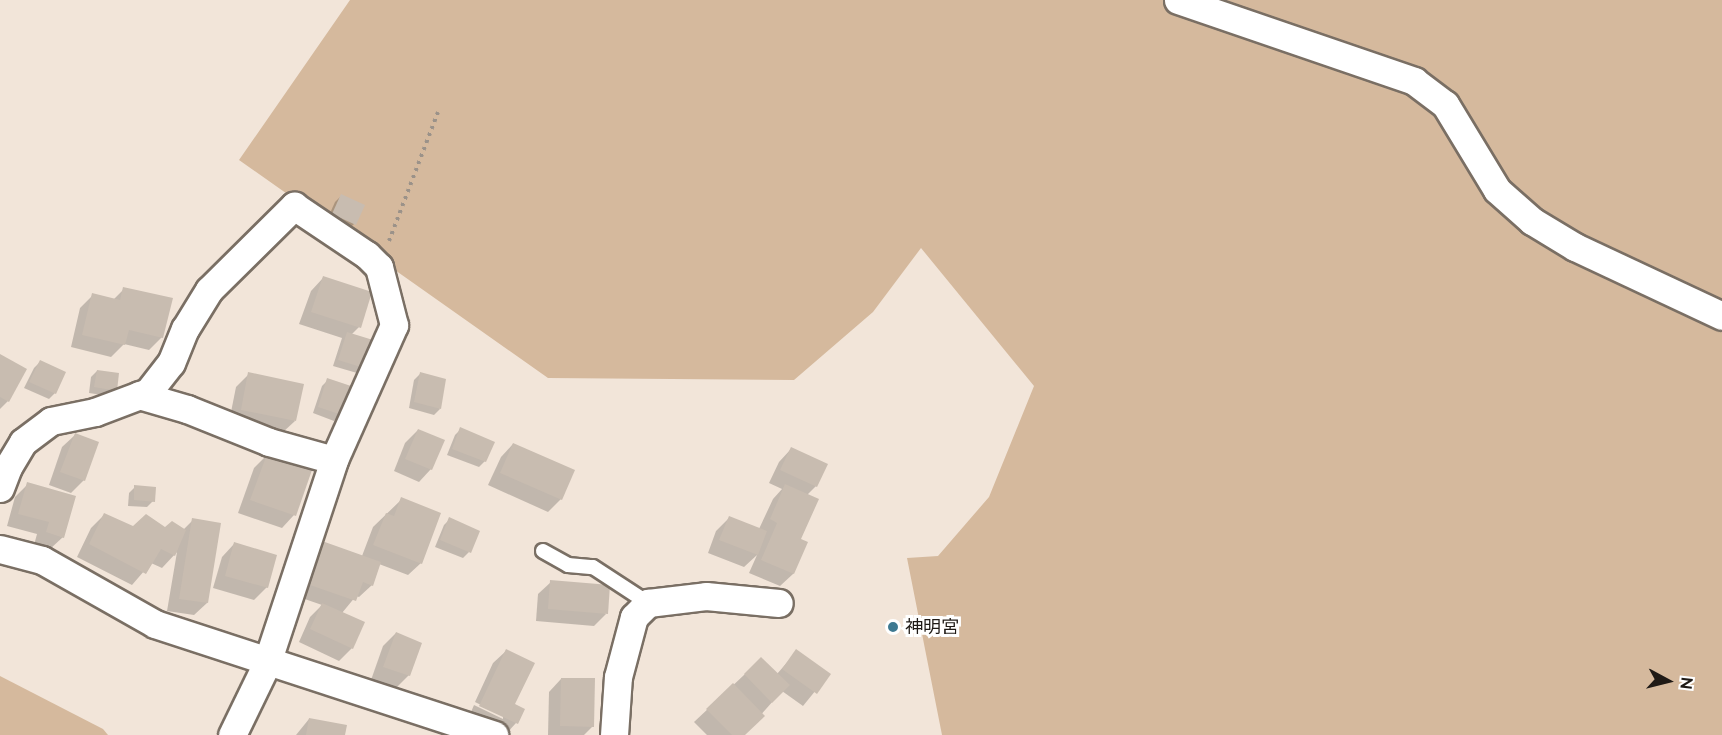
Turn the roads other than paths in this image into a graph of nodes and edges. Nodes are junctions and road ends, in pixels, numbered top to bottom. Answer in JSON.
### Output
{"nodes":[{"id":1,"x":1178,"y":0,"type":"edge"},
{"id":2,"x":1722,"y":316,"type":"edge"},
{"id":3,"x":139,"y":395,"type":"junction"},
{"id":4,"x":334,"y":460,"type":"junction"},
{"id":5,"x":0,"y":488,"type":"edge"},
{"id":6,"x":0,"y":549,"type":"edge"},
{"id":7,"x":543,"y":551,"type":"dead end"},
{"id":8,"x":648,"y":603,"type":"junction"},
{"id":9,"x":779,"y":603,"type":"dead end"},
{"id":10,"x":267,"y":663,"type":"junction"},
{"id":11,"x":232,"y":735,"type":"edge"},
{"id":12,"x":494,"y":735,"type":"edge"},
{"id":13,"x":614,"y":735,"type":"edge"}],
"edges":[{"from":1,"to":2,"type":"street"},
{"from":3,"to":4,"type":"street"},
{"from":3,"to":4,"type":"street"},
{"from":3,"to":5,"type":"street"},
{"from":4,"to":10,"type":"street"},
{"from":6,"to":10,"type":"street"},
{"from":7,"to":8,"type":"lane"},
{"from":8,"to":9,"type":"street"},
{"from":8,"to":13,"type":"street"},
{"from":10,"to":11,"type":"street"},
{"from":10,"to":12,"type":"street"}]}
